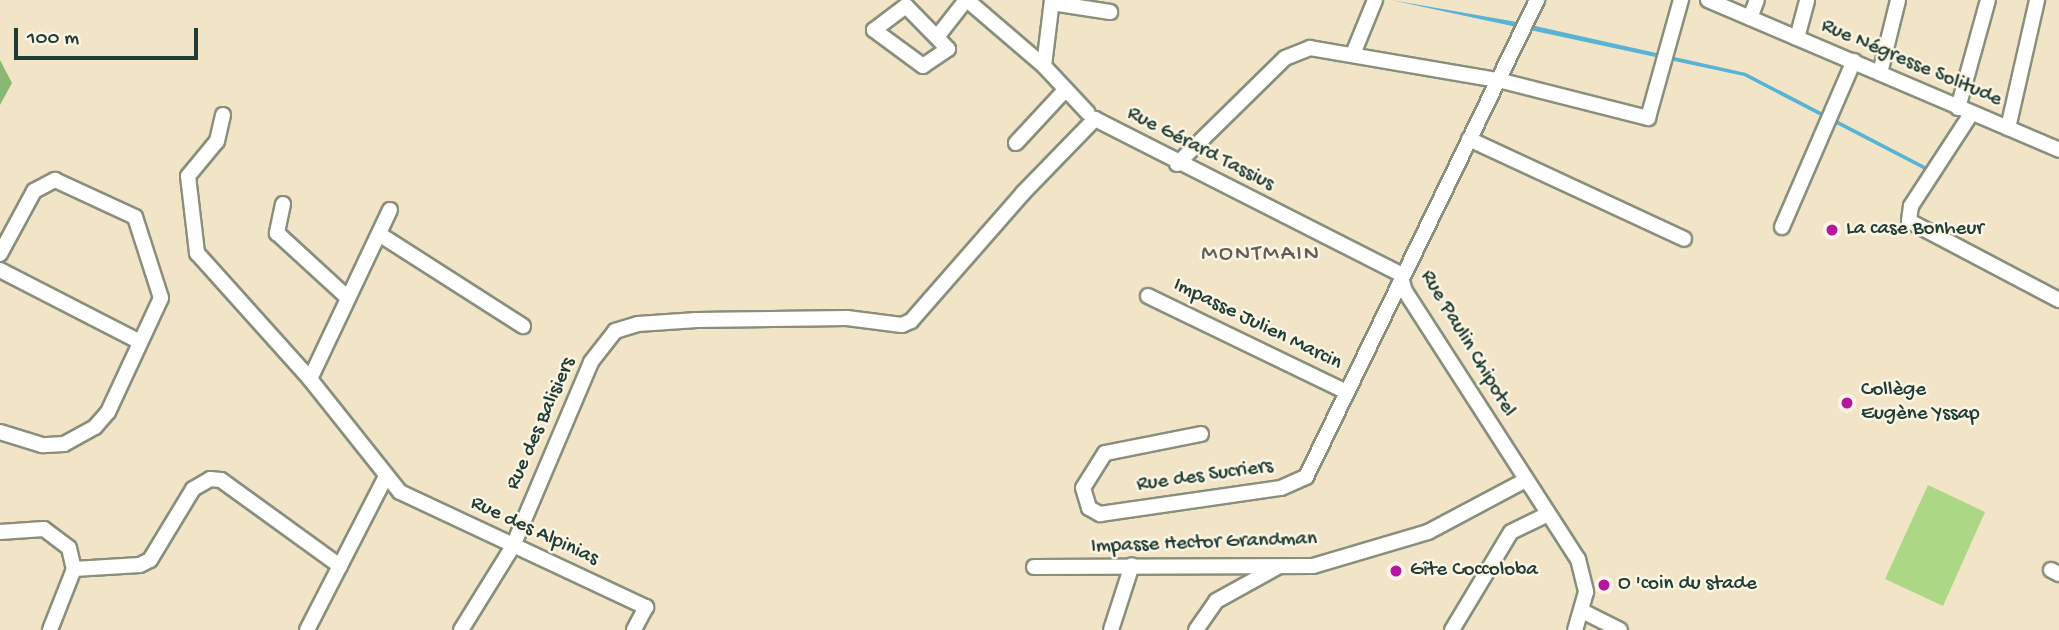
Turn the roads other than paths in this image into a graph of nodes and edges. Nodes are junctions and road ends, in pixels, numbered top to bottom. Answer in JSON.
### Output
{"nodes":[{"id":1,"x":966,"y":0,"type":"edge"},
{"id":2,"x":1375,"y":0,"type":"edge"},
{"id":3,"x":1537,"y":0,"type":"edge"},
{"id":4,"x":1681,"y":0,"type":"edge"},
{"id":5,"x":1708,"y":0,"type":"edge"},
{"id":6,"x":1756,"y":0,"type":"edge"},
{"id":7,"x":1808,"y":0,"type":"edge"},
{"id":8,"x":1898,"y":0,"type":"edge"},
{"id":9,"x":1988,"y":0,"type":"edge"},
{"id":10,"x":2037,"y":0,"type":"edge"},
{"id":11,"x":1052,"y":1,"type":"edge"},
{"id":12,"x":1110,"y":12,"type":"dead end"},
{"id":13,"x":1750,"y":18,"type":"junction"},
{"id":14,"x":937,"y":37,"type":"junction"},
{"id":15,"x":1797,"y":38,"type":"junction"},
{"id":16,"x":1353,"y":54,"type":"junction"},
{"id":17,"x":1854,"y":61,"type":"junction"},
{"id":18,"x":1044,"y":66,"type":"junction"},
{"id":19,"x":1880,"y":73,"type":"junction"},
{"id":20,"x":1498,"y":80,"type":"junction"},
{"id":21,"x":1065,"y":90,"type":"junction"},
{"id":22,"x":1964,"y":111,"type":"junction"},
{"id":23,"x":1088,"y":113,"type":"dead end"},
{"id":24,"x":223,"y":116,"type":"dead end"},
{"id":25,"x":2008,"y":128,"type":"junction"},
{"id":26,"x":1469,"y":139,"type":"junction"},
{"id":27,"x":1016,"y":143,"type":"dead end"},
{"id":28,"x":2059,"y":150,"type":"edge"},
{"id":29,"x":1177,"y":164,"type":"junction"},
{"id":30,"x":284,"y":204,"type":"dead end"},
{"id":31,"x":390,"y":210,"type":"dead end"},
{"id":32,"x":1782,"y":227,"type":"dead end"},
{"id":33,"x":379,"y":234,"type":"junction"},
{"id":34,"x":1684,"y":239,"type":"dead end"},
{"id":35,"x":0,"y":254,"type":"edge"},
{"id":36,"x":0,"y":270,"type":"edge"},
{"id":37,"x":1400,"y":274,"type":"junction"},
{"id":38,"x":1148,"y":296,"type":"dead end"},
{"id":39,"x":348,"y":298,"type":"junction"},
{"id":40,"x":2059,"y":300,"type":"edge"},
{"id":41,"x":923,"y":307,"type":"joint"},
{"id":42,"x":523,"y":326,"type":"dead end"},
{"id":43,"x":140,"y":342,"type":"junction"},
{"id":44,"x":310,"y":379,"type":"junction"},
{"id":45,"x":1347,"y":392,"type":"junction"},
{"id":46,"x":0,"y":432,"type":"edge"},
{"id":47,"x":1200,"y":434,"type":"dead end"},
{"id":48,"x":386,"y":478,"type":"junction"},
{"id":49,"x":1526,"y":480,"type":"junction"},
{"id":50,"x":1548,"y":514,"type":"junction"},
{"id":51,"x":0,"y":532,"type":"edge"},
{"id":52,"x":513,"y":546,"type":"junction"},
{"id":53,"x":1132,"y":565,"type":"junction"},
{"id":54,"x":340,"y":566,"type":"junction"},
{"id":55,"x":1034,"y":567,"type":"dead end"},
{"id":56,"x":1277,"y":567,"type":"junction"},
{"id":57,"x":74,"y":569,"type":"junction"},
{"id":58,"x":1584,"y":612,"type":"junction"},
{"id":59,"x":50,"y":630,"type":"edge"},
{"id":60,"x":307,"y":630,"type":"edge"},
{"id":61,"x":461,"y":630,"type":"edge"},
{"id":62,"x":634,"y":630,"type":"edge"},
{"id":63,"x":1111,"y":630,"type":"edge"},
{"id":64,"x":1196,"y":630,"type":"edge"},
{"id":65,"x":1452,"y":630,"type":"edge"},
{"id":66,"x":1575,"y":630,"type":"edge"},
{"id":67,"x":1620,"y":630,"type":"edge"}],
"edges":[{"from":1,"to":14,"type":"street"},
{"from":1,"to":18,"type":"street"},
{"from":2,"to":16,"type":"street"},
{"from":3,"to":20,"type":"street","name":"Rue Paulin Chipotel"},
{"from":4,"to":20,"type":"street"},
{"from":5,"to":13,"type":"street","name":"Rue Négresse Solitude"},
{"from":6,"to":13,"type":"street"},
{"from":7,"to":15,"type":"street"},
{"from":8,"to":19,"type":"street"},
{"from":9,"to":22,"type":"street"},
{"from":10,"to":25,"type":"street"},
{"from":11,"to":12,"type":"street"},
{"from":11,"to":18,"type":"street"},
{"from":13,"to":15,"type":"street","name":"Rue Négresse Solitude"},
{"from":14,"to":14,"type":"street"},
{"from":15,"to":17,"type":"street","name":"Rue Négresse Solitude"},
{"from":16,"to":20,"type":"street"},
{"from":16,"to":29,"type":"street"},
{"from":17,"to":19,"type":"street","name":"Rue Négresse Solitude"},
{"from":17,"to":32,"type":"street"},
{"from":18,"to":21,"type":"street"},
{"from":19,"to":22,"type":"street","name":"Rue Négresse Solitude"},
{"from":20,"to":26,"type":"street","name":"Rue Paulin Chipotel"},
{"from":21,"to":23,"type":"street"},
{"from":21,"to":27,"type":"street"},
{"from":22,"to":25,"type":"street","name":"Rue Négresse Solitude"},
{"from":22,"to":40,"type":"street"},
{"from":24,"to":44,"type":"street","name":"Rue des Alpinias"},
{"from":25,"to":28,"type":"street","name":"Rue Négresse Solitude"},
{"from":26,"to":34,"type":"street"},
{"from":26,"to":37,"type":"street","name":"Rue Paulin Chipotel"},
{"from":29,"to":37,"type":"street","name":"Rue Gérard Tassius"},
{"from":29,"to":41,"type":"street","name":"Rue Gérard Tassius"},
{"from":30,"to":39,"type":"street"},
{"from":31,"to":33,"type":"street"},
{"from":33,"to":39,"type":"street"},
{"from":33,"to":42,"type":"street"},
{"from":35,"to":43,"type":"street"},
{"from":36,"to":43,"type":"street"},
{"from":37,"to":45,"type":"street","name":"Rue des Sucriers"},
{"from":37,"to":49,"type":"street","name":"Rue Paulin Chipotel"},
{"from":38,"to":45,"type":"street","name":"Impasse Julien Marcin"},
{"from":39,"to":44,"type":"street"},
{"from":41,"to":52,"type":"street","name":"Rue des Balisiers"},
{"from":43,"to":46,"type":"street"},
{"from":44,"to":48,"type":"street","name":"Rue des Alpinias"},
{"from":45,"to":47,"type":"street","name":"Rue des Sucriers"},
{"from":48,"to":52,"type":"street","name":"Rue des Alpinias"},
{"from":48,"to":54,"type":"street"},
{"from":49,"to":50,"type":"street","name":"Rue Paulin Chipotel"},
{"from":49,"to":56,"type":"street","name":"Impasse Hector Grandman"},
{"from":50,"to":58,"type":"street","name":"Rue Paulin Chipotel"},
{"from":50,"to":65,"type":"street"},
{"from":51,"to":57,"type":"street"},
{"from":52,"to":61,"type":"street","name":"Rue des Balisiers"},
{"from":52,"to":62,"type":"street","name":"Rue des Alpinias"},
{"from":53,"to":55,"type":"street","name":"Impasse Hector Grandman"},
{"from":53,"to":56,"type":"street","name":"Impasse Hector Grandman"},
{"from":53,"to":63,"type":"street"},
{"from":54,"to":57,"type":"street"},
{"from":54,"to":60,"type":"street"},
{"from":56,"to":64,"type":"street"},
{"from":57,"to":59,"type":"street"},
{"from":58,"to":66,"type":"street","name":"Rue Paulin Chipotel"},
{"from":58,"to":67,"type":"street"}]}
